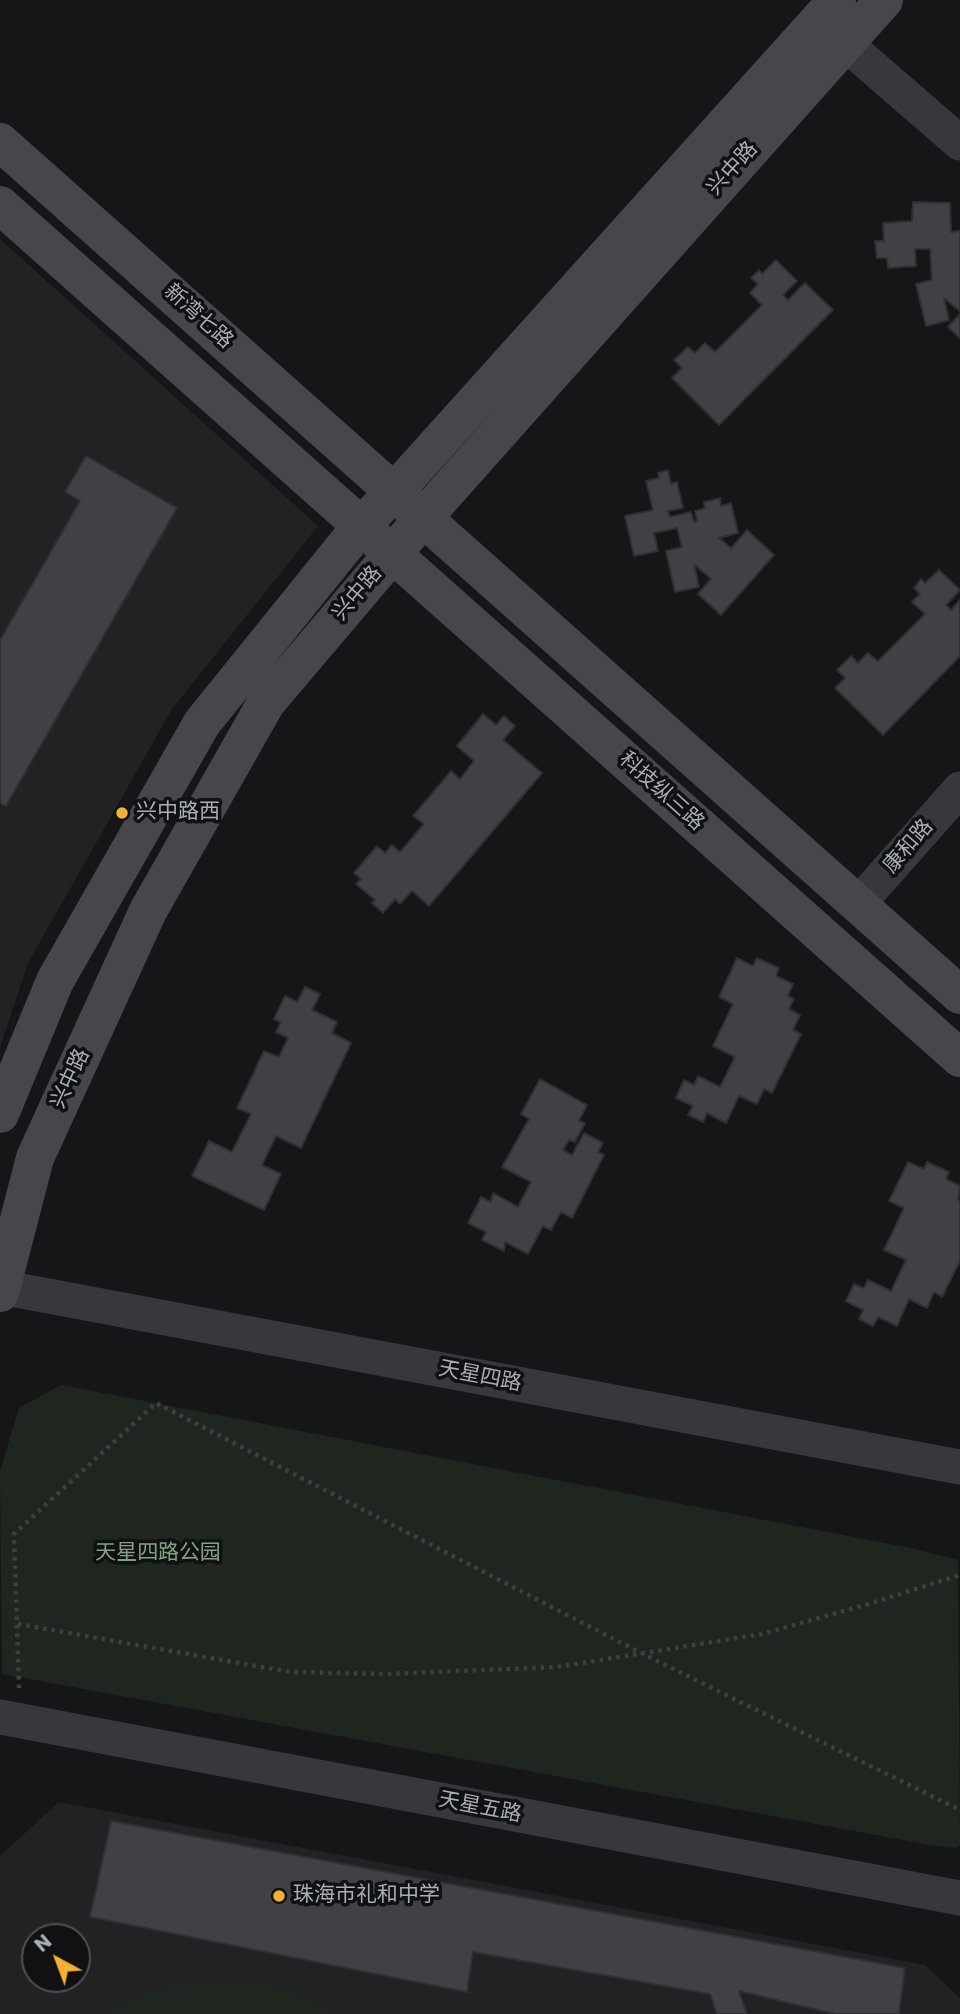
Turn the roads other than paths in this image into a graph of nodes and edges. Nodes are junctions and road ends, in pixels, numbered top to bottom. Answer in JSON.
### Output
{"nodes":[{"id":1,"x":884,"y":0,"type":"edge"},
{"id":2,"x":834,"y":21,"type":"edge"},
{"id":3,"x":0,"y":142,"type":"edge"},
{"id":4,"x":960,"y":143,"type":"edge"},
{"id":5,"x":0,"y":205,"type":"edge"},
{"id":6,"x":395,"y":491,"type":"junction"},
{"id":7,"x":423,"y":518,"type":"junction"},
{"id":8,"x":361,"y":526,"type":"junction"},
{"id":9,"x":393,"y":554,"type":"junction"},
{"id":10,"x":960,"y":789,"type":"edge"},
{"id":11,"x":858,"y":904,"type":"junction"},
{"id":12,"x":960,"y":995,"type":"edge"},
{"id":13,"x":960,"y":1058,"type":"edge"},
{"id":14,"x":0,"y":1114,"type":"edge"},
{"id":15,"x":0,"y":1290,"type":"edge"},
{"id":16,"x":960,"y":1468,"type":"edge"},
{"id":17,"x":10,"y":1719,"type":"edge"},
{"id":18,"x":960,"y":1898,"type":"edge"}],
"edges":[{"from":1,"to":2,"type":"street","name":"兴中路"},
{"from":2,"to":4,"type":"street"},
{"from":2,"to":6,"type":"street","name":"兴中路"},
{"from":2,"to":7,"type":"street","name":"兴中路"},
{"from":3,"to":6,"type":"street","name":"新湾七路"},
{"from":5,"to":8,"type":"street"},
{"from":6,"to":7,"type":"street"},
{"from":6,"to":8,"type":"street","name":"兴中路"},
{"from":7,"to":9,"type":"street","name":"兴中路"},
{"from":7,"to":11,"type":"street"},
{"from":8,"to":9,"type":"street","name":"科技纵三路"},
{"from":8,"to":14,"type":"street","name":"兴中路"},
{"from":9,"to":13,"type":"street","name":"科技纵三路"},
{"from":9,"to":15,"type":"street","name":"兴中路"},
{"from":10,"to":11,"type":"street","name":"康和路"},
{"from":11,"to":12,"type":"street"},
{"from":15,"to":16,"type":"street","name":"天星四路"},
{"from":17,"to":18,"type":"street","name":"天星五路"}]}
